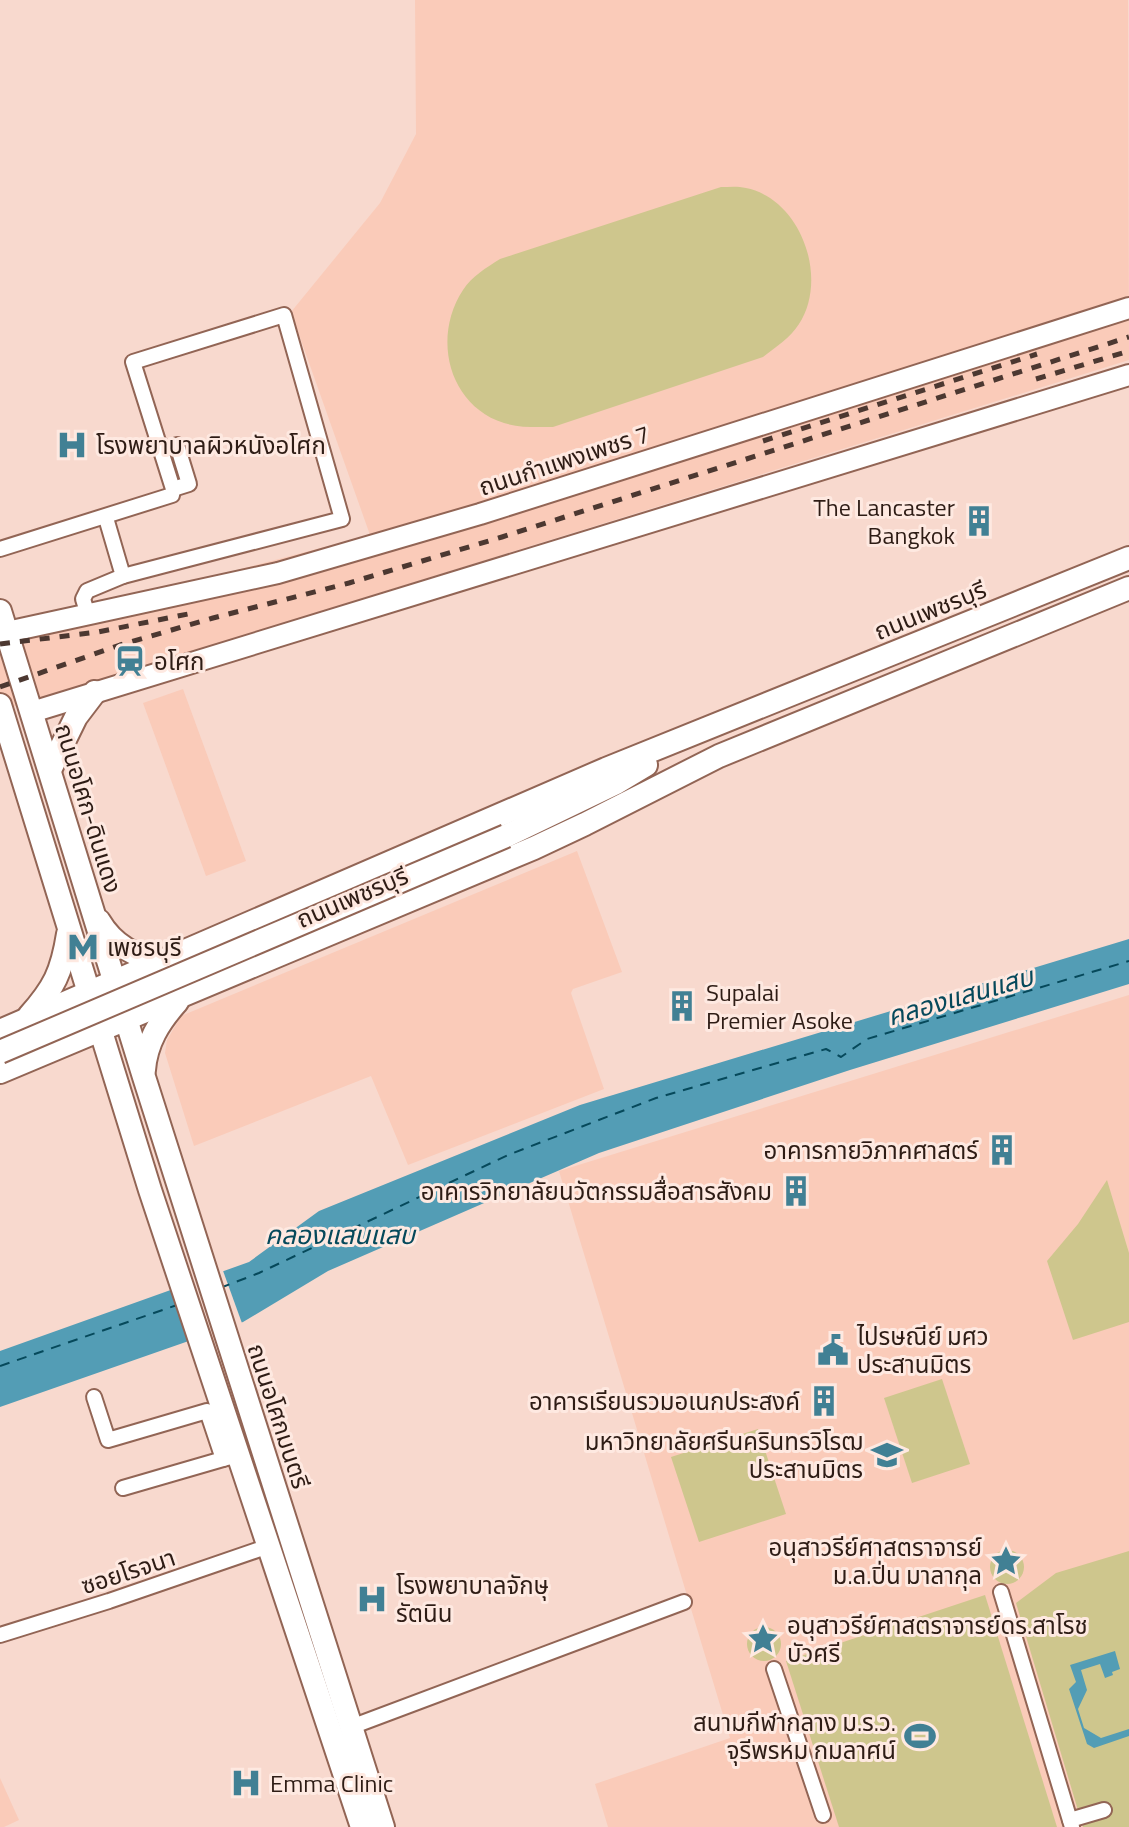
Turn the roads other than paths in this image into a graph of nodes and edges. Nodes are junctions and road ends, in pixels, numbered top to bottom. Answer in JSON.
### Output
{"nodes":[{"id":1,"x":1129,"y":308,"type":"edge"},
{"id":2,"x":1129,"y":375,"type":"edge"},
{"id":3,"x":106,"y":518,"type":"junction"},
{"id":4,"x":0,"y":549,"type":"edge"},
{"id":5,"x":1129,"y":558,"type":"edge"},
{"id":6,"x":123,"y":576,"type":"junction"},
{"id":7,"x":1129,"y":588,"type":"edge"},
{"id":8,"x":88,"y":615,"type":"junction"},
{"id":9,"x":3,"y":622,"type":"edge"},
{"id":10,"x":95,"y":692,"type":"junction"},
{"id":11,"x":32,"y":712,"type":"junction"},
{"id":12,"x":1,"y":715,"type":"edge"},
{"id":13,"x":705,"y":729,"type":"junction"},
{"id":14,"x":8,"y":756,"type":"edge"},
{"id":15,"x":719,"y":756,"type":"junction"},
{"id":16,"x":50,"y":770,"type":"junction"},
{"id":17,"x":616,"y":783,"type":"junction"},
{"id":18,"x":89,"y":898,"type":"junction"},
{"id":19,"x":276,"y":912,"type":"junction"},
{"id":20,"x":69,"y":930,"type":"junction"},
{"id":21,"x":293,"y":950,"type":"junction"},
{"id":22,"x":164,"y":962,"type":"junction"},
{"id":23,"x":115,"y":983,"type":"junction"},
{"id":24,"x":88,"y":993,"type":"junction"},
{"id":25,"x":180,"y":998,"type":"junction"},
{"id":26,"x":25,"y":1020,"type":"junction"},
{"id":27,"x":128,"y":1020,"type":"junction"},
{"id":28,"x":101,"y":1030,"type":"junction"},
{"id":29,"x":0,"y":1031,"type":"edge"},
{"id":30,"x":0,"y":1052,"type":"edge"},
{"id":31,"x":38,"y":1056,"type":"junction"},
{"id":32,"x":0,"y":1072,"type":"edge"},
{"id":33,"x":144,"y":1077,"type":"junction"},
{"id":34,"x":116,"y":1080,"type":"junction"},
{"id":35,"x":94,"y":1397,"type":"dead end"},
{"id":36,"x":231,"y":1457,"type":"junction"},
{"id":37,"x":123,"y":1488,"type":"dead end"},
{"id":38,"x":269,"y":1546,"type":"junction"},
{"id":39,"x":1001,"y":1592,"type":"dead end"},
{"id":40,"x":684,"y":1602,"type":"dead end"},
{"id":41,"x":0,"y":1635,"type":"edge"},
{"id":42,"x":774,"y":1669,"type":"dead end"},
{"id":43,"x":351,"y":1727,"type":"junction"},
{"id":44,"x":1104,"y":1810,"type":"dead end"},
{"id":45,"x":823,"y":1815,"type":"dead end"},
{"id":46,"x":1071,"y":1824,"type":"edge"},
{"id":47,"x":362,"y":1827,"type":"edge"},
{"id":48,"x":383,"y":1827,"type":"edge"}],
"edges":[{"from":1,"to":8,"type":"street","name":"ถนนกำแพงเพชร 7"},
{"from":2,"to":10,"type":"street"},
{"from":3,"to":4,"type":"street"},
{"from":3,"to":6,"type":"street"},
{"from":3,"to":6,"type":"street"},
{"from":5,"to":13,"type":"main road","name":"ถนนเพชรบุรี"},
{"from":6,"to":8,"type":"street"},
{"from":7,"to":15,"type":"main road","name":"ถนนเพชรบุรี"},
{"from":8,"to":9,"type":"street","name":"ถนนกำแพงเพชร 7"},
{"from":9,"to":11,"type":"main road","name":"ถนนอโศก-ดินแดง"},
{"from":10,"to":11,"type":"street"},
{"from":10,"to":16,"type":"main road"},
{"from":11,"to":16,"type":"main road","name":"ถนนอโศก-ดินแดง"},
{"from":12,"to":14,"type":"main road"},
{"from":13,"to":17,"type":"main road","name":"ถนนเพชรบุรี"},
{"from":13,"to":19,"type":"main road","name":"ถนนเพชรบุรี"},
{"from":14,"to":20,"type":"main road"},
{"from":15,"to":17,"type":"main road","name":"ถนนเพชรบุรี"},
{"from":15,"to":21,"type":"main road","name":"ถนนเพชรบุรี"},
{"from":16,"to":18,"type":"main road","name":"ถนนอโศก-ดินแดง"},
{"from":17,"to":30,"type":"main road","name":"ถนนเพชรบุรี","bridge":true},
{"from":18,"to":22,"type":"main road"},
{"from":18,"to":23,"type":"main road","name":"ถนนอโศก-ดินแดง"},
{"from":19,"to":21,"type":"main road"},
{"from":19,"to":22,"type":"main road","name":"ถนนเพชรบุรี"},
{"from":20,"to":24,"type":"main road"},
{"from":20,"to":26,"type":"main road"},
{"from":21,"to":25,"type":"main road","name":"ถนนเพชรบุรี"},
{"from":22,"to":23,"type":"main road","name":"ถนนเพชรบุรี"},
{"from":23,"to":24,"type":"main road","name":"ถนนเพชรบุรี"},
{"from":23,"to":27,"type":"main road","name":"ถนนอโศก-ดินแดง"},
{"from":24,"to":26,"type":"main road","name":"ถนนเพชรบุรี"},
{"from":24,"to":28,"type":"main road"},
{"from":25,"to":27,"type":"main road","name":"ถนนเพชรบุรี"},
{"from":25,"to":33,"type":"main road"},
{"from":26,"to":29,"type":"main road","name":"ถนนเพชรบุรี"},
{"from":27,"to":28,"type":"main road","name":"ถนนเพชรบุรี"},
{"from":27,"to":33,"type":"main road","name":"ถนนอโศกมนตรี"},
{"from":28,"to":31,"type":"main road","name":"ถนนเพชรบุรี"},
{"from":28,"to":34,"type":"main road","name":"ถนนอโศกมนตรี"},
{"from":31,"to":32,"type":"main road","name":"ถนนเพชรบุรี"},
{"from":31,"to":34,"type":"main road"},
{"from":33,"to":43,"type":"main road","name":"ถนนอโศกมนตรี"},
{"from":34,"to":36,"type":"main road","name":"ถนนอโศกมนตรี"},
{"from":35,"to":36,"type":"street"},
{"from":36,"to":37,"type":"street"},
{"from":36,"to":38,"type":"main road","name":"ถนนอโศกมนตรี"},
{"from":38,"to":41,"type":"street","name":"ซอยโรจนา"},
{"from":38,"to":47,"type":"main road","name":"ถนนอโศกมนตรี"},
{"from":39,"to":46,"type":"street"},
{"from":40,"to":43,"type":"street"},
{"from":42,"to":45,"type":"street"},
{"from":43,"to":48,"type":"main road","name":"ถนนอโศกมนตรี"},
{"from":44,"to":46,"type":"street"}]}
